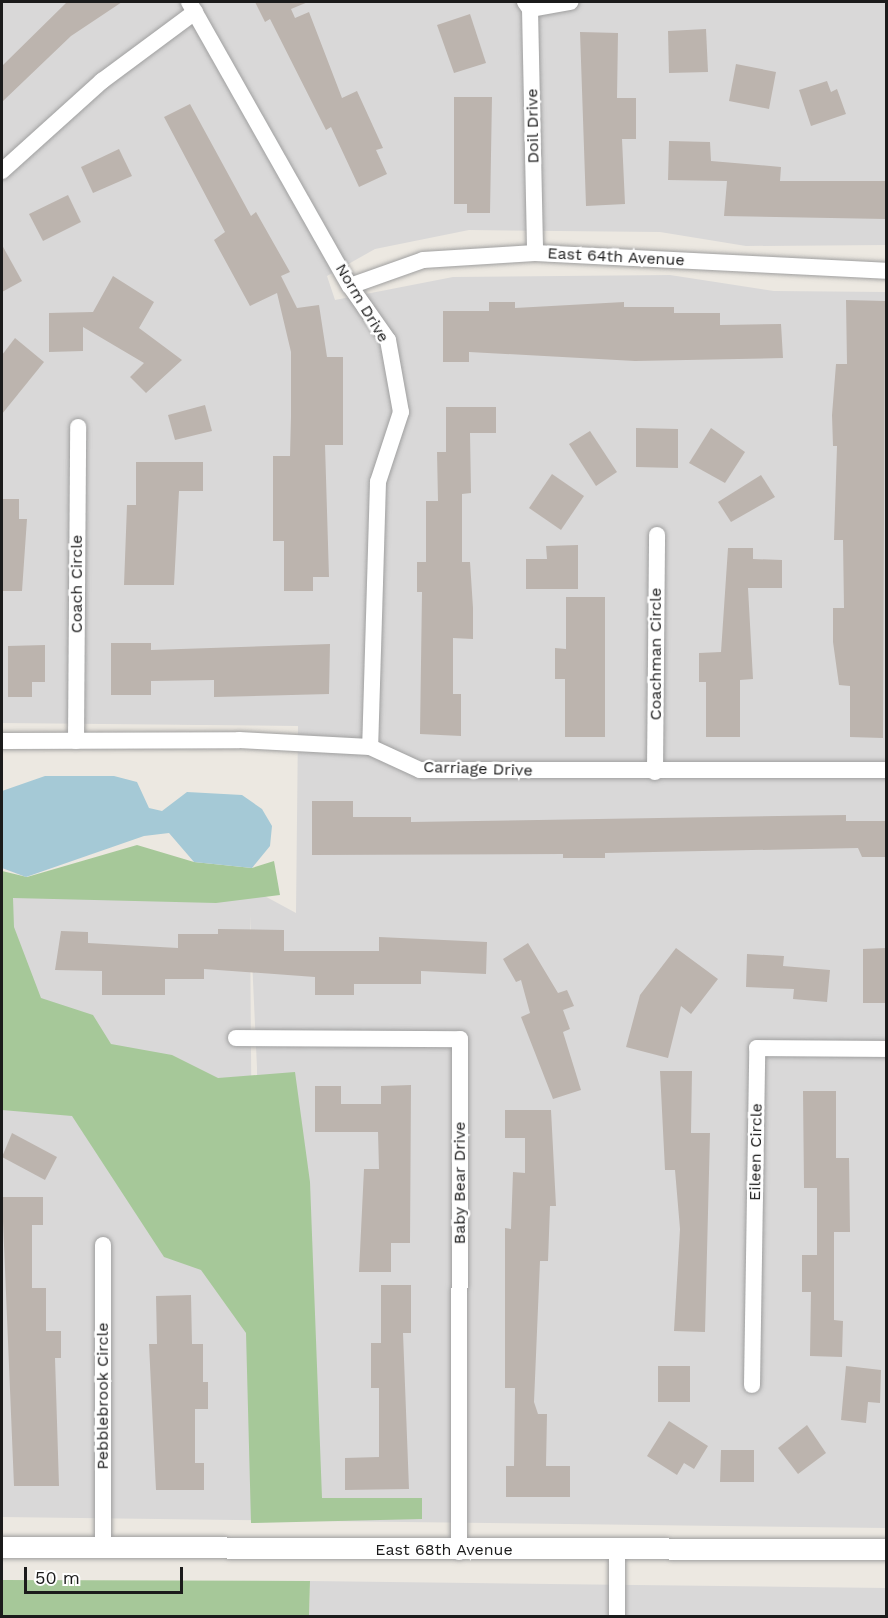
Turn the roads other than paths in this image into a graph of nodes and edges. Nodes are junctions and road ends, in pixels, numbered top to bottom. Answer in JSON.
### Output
{"nodes":[{"id":1,"x":570,"y":2,"type":"edge"},
{"id":2,"x":527,"y":5,"type":"edge"},
{"id":3,"x":192,"y":7,"type":"edge"},
{"id":4,"x":2,"y":171,"type":"edge"},
{"id":5,"x":536,"y":253,"type":"junction"},
{"id":6,"x":886,"y":271,"type":"edge"},
{"id":7,"x":350,"y":286,"type":"junction"},
{"id":8,"x":78,"y":428,"type":"dead end"},
{"id":9,"x":657,"y":535,"type":"dead end"},
{"id":10,"x":2,"y":741,"type":"edge"},
{"id":11,"x":76,"y":741,"type":"junction"},
{"id":12,"x":370,"y":747,"type":"junction"},
{"id":13,"x":886,"y":770,"type":"edge"},
{"id":14,"x":655,"y":772,"type":"junction"},
{"id":15,"x":236,"y":1038,"type":"dead end"},
{"id":16,"x":886,"y":1049,"type":"edge"},
{"id":17,"x":103,"y":1245,"type":"dead end"},
{"id":18,"x":752,"y":1385,"type":"dead end"},
{"id":19,"x":103,"y":1546,"type":"junction"},
{"id":20,"x":2,"y":1547,"type":"edge"},
{"id":21,"x":886,"y":1549,"type":"edge"},
{"id":22,"x":617,"y":1550,"type":"junction"},
{"id":23,"x":459,"y":1552,"type":"junction"},
{"id":24,"x":617,"y":1617,"type":"edge"}],
"edges":[{"from":1,"to":2,"type":"street"},
{"from":2,"to":5,"type":"street","name":"Doil Drive"},
{"from":3,"to":4,"type":"street"},
{"from":3,"to":7,"type":"street","name":"Norm Drive"},
{"from":5,"to":6,"type":"street","name":"East 64th Avenue"},
{"from":5,"to":7,"type":"street","name":"East 64th Avenue"},
{"from":7,"to":12,"type":"street","name":"Norm Drive"},
{"from":8,"to":11,"type":"street","name":"Coach Circle"},
{"from":9,"to":14,"type":"street","name":"Coachman Circle"},
{"from":10,"to":11,"type":"street","name":"Carriage Drive"},
{"from":11,"to":12,"type":"street","name":"Carriage Drive"},
{"from":12,"to":14,"type":"street","name":"Carriage Drive"},
{"from":13,"to":14,"type":"street","name":"Carriage Drive"},
{"from":15,"to":23,"type":"street","name":"Baby Bear Drive"},
{"from":16,"to":18,"type":"street","name":"Eileen Circle"},
{"from":17,"to":19,"type":"street","name":"Pebblebrook Circle"},
{"from":19,"to":20,"type":"street","name":"East 68th Avenue"},
{"from":19,"to":23,"type":"street","name":"East 68th Avenue"},
{"from":21,"to":22,"type":"street","name":"East 68th Avenue"},
{"from":22,"to":23,"type":"street","name":"East 68th Avenue"},
{"from":22,"to":24,"type":"street"}]}
